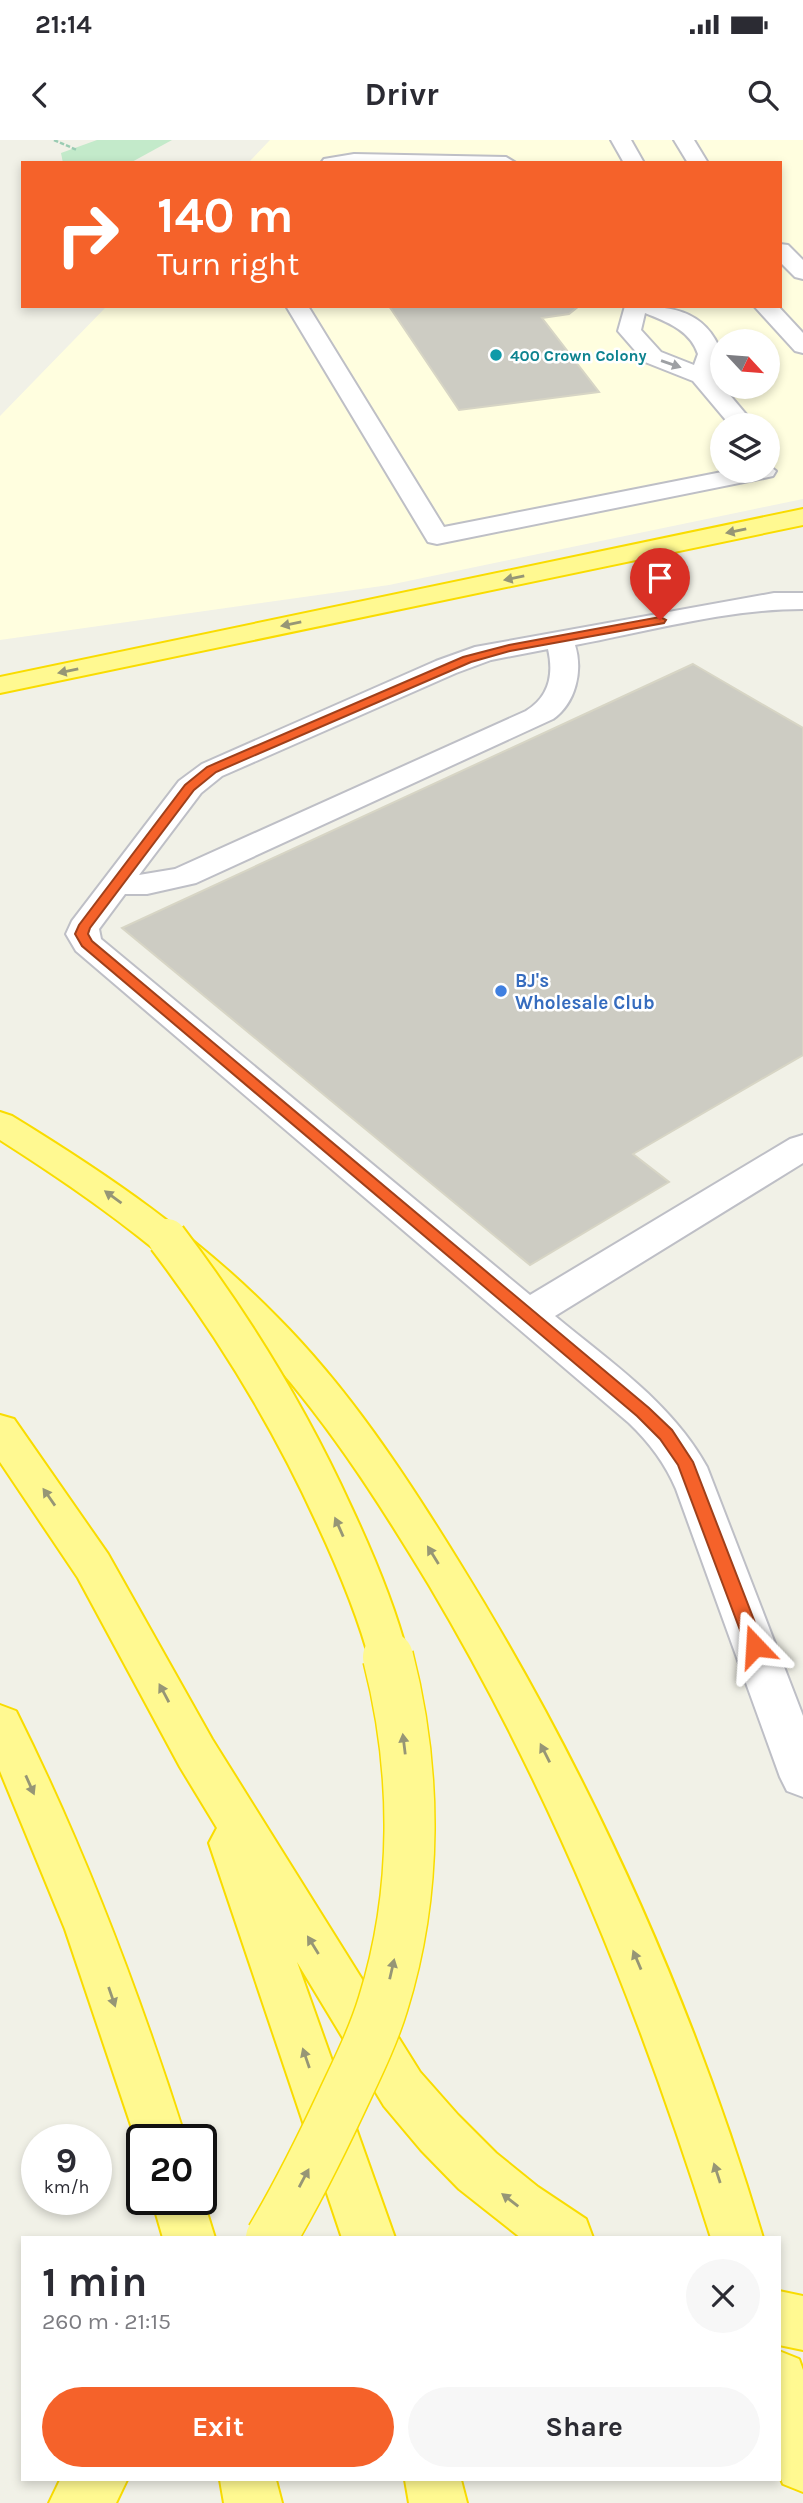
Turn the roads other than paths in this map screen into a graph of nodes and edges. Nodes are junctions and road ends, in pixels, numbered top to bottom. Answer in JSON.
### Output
{"nodes":[{"id":1,"x":621,"y":140,"type":"edge"},
{"id":2,"x":684,"y":140,"type":"edge"},
{"id":3,"x":346,"y":161,"type":"edge"},
{"id":4,"x":405,"y":161,"type":"edge"},
{"id":5,"x":633,"y":161,"type":"edge"},
{"id":6,"x":695,"y":161,"type":"edge"},
{"id":7,"x":298,"y":308,"type":"edge"},
{"id":8,"x":635,"y":308,"type":"edge"},
{"id":9,"x":653,"y":308,"type":"edge"},
{"id":10,"x":767,"y":308,"type":"edge"},
{"id":11,"x":803,"y":346,"type":"edge"},
{"id":12,"x":701,"y":376,"type":"junction"},
{"id":13,"x":733,"y":413,"type":"edge"},
{"id":14,"x":710,"y":481,"type":"edge"},
{"id":15,"x":803,"y":517,"type":"edge"},
{"id":16,"x":803,"y":601,"type":"edge"},
{"id":17,"x":558,"y":639,"type":"junction"},
{"id":18,"x":0,"y":685,"type":"edge"},
{"id":19,"x":116,"y":884,"type":"junction"},
{"id":20,"x":0,"y":1125,"type":"edge"},
{"id":21,"x":803,"y":1147,"type":"edge"},
{"id":22,"x":167,"y":1238,"type":"junction"},
{"id":23,"x":527,"y":1315,"type":"junction"},
{"id":24,"x":0,"y":1430,"type":"edge"},
{"id":25,"x":0,"y":1724,"type":"edge"},
{"id":26,"x":196,"y":1754,"type":"junction"},
{"id":27,"x":803,"y":1777,"type":"edge"},
{"id":28,"x":155,"y":2124,"type":"edge"},
{"id":29,"x":182,"y":2215,"type":"edge"},
{"id":30,"x":188,"y":2236,"type":"edge"},
{"id":31,"x":272,"y":2236,"type":"edge"},
{"id":32,"x":367,"y":2236,"type":"edge"},
{"id":33,"x":564,"y":2236,"type":"edge"},
{"id":34,"x":736,"y":2236,"type":"edge"},
{"id":35,"x":781,"y":2318,"type":"edge"},
{"id":36,"x":803,"y":2323,"type":"edge"},
{"id":37,"x":781,"y":2386,"type":"edge"},
{"id":38,"x":803,"y":2464,"type":"edge"},
{"id":39,"x":97,"y":2481,"type":"edge"},
{"id":40,"x":248,"y":2481,"type":"edge"},
{"id":41,"x":433,"y":2481,"type":"edge"},
{"id":42,"x":78,"y":2503,"type":"edge"},
{"id":43,"x":253,"y":2503,"type":"edge"},
{"id":44,"x":438,"y":2503,"type":"edge"}],
"edges":[{"from":1,"to":5,"type":"street"},
{"from":2,"to":6,"type":"street"},
{"from":3,"to":4,"type":"street"},
{"from":7,"to":14,"type":"street"},
{"from":8,"to":12,"type":"street","one_way":true},
{"from":9,"to":12,"type":"street"},
{"from":10,"to":11,"type":"street"},
{"from":12,"to":13,"type":"street"},
{"from":15,"to":18,"type":"highway","one_way":true},
{"from":16,"to":17,"type":"street"},
{"from":17,"to":19,"type":"street"},
{"from":17,"to":19,"type":"street"},
{"from":19,"to":23,"type":"street"},
{"from":22,"to":20,"type":"highway","one_way":true},
{"from":21,"to":23,"type":"street"},
{"from":31,"to":22,"type":"highway","one_way":true,"bridge":true},
{"from":34,"to":22,"type":"highway","one_way":true,"bridge":true},
{"from":23,"to":27,"type":"street"},
{"from":26,"to":24,"type":"highway","one_way":true},
{"from":25,"to":28,"type":"highway","one_way":true},
{"from":32,"to":26,"type":"highway","one_way":true},
{"from":33,"to":26,"type":"highway","one_way":true},
{"from":29,"to":30,"type":"highway"},
{"from":35,"to":36,"type":"highway"},
{"from":37,"to":38,"type":"highway"},
{"from":39,"to":42,"type":"highway"},
{"from":40,"to":43,"type":"highway"},
{"from":41,"to":44,"type":"highway"}]}
